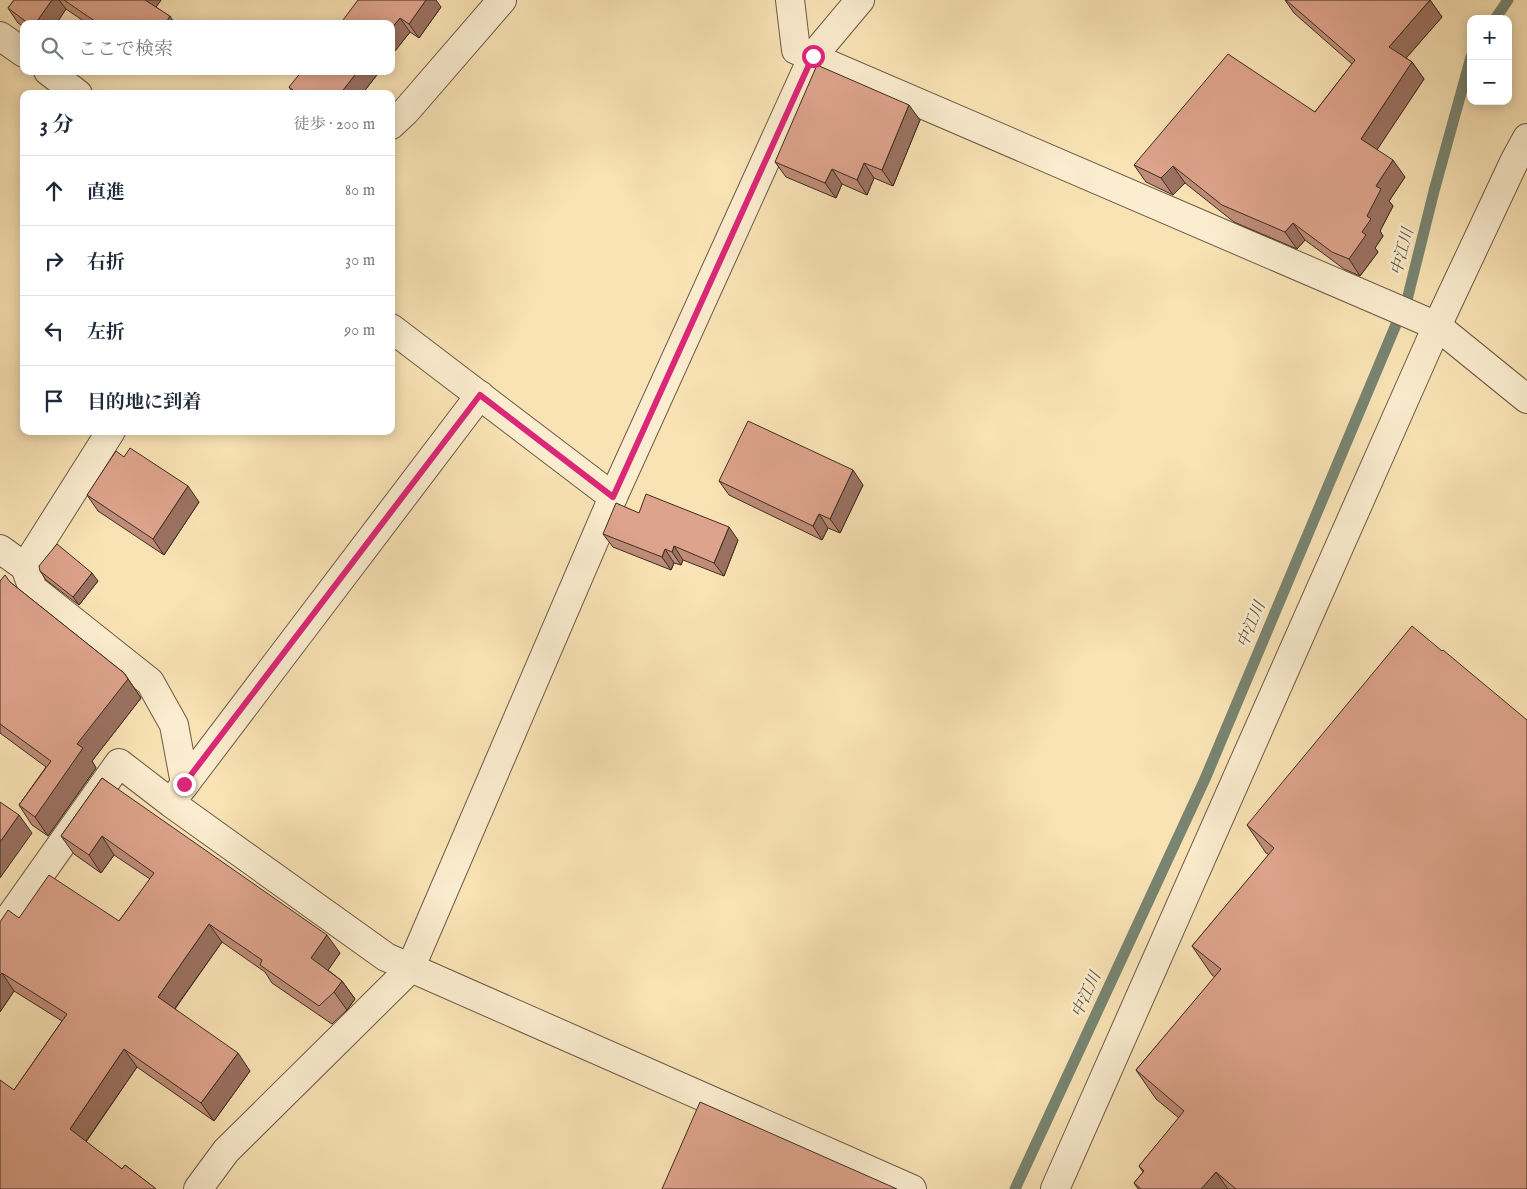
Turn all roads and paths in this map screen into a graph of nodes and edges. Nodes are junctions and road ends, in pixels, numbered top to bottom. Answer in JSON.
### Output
{"nodes":[{"id":1,"x":502,"y":0,"type":"edge"},
{"id":2,"x":790,"y":0,"type":"edge"},
{"id":3,"x":860,"y":0,"type":"edge"},
{"id":4,"x":0,"y":36,"type":"edge"},
{"id":5,"x":20,"y":50,"type":"edge"},
{"id":6,"x":813,"y":56,"type":"junction"},
{"id":7,"x":53,"y":75,"type":"edge"},
{"id":8,"x":73,"y":90,"type":"edge"},
{"id":9,"x":395,"y":122,"type":"edge"},
{"id":10,"x":1527,"y":138,"type":"edge"},
{"id":11,"x":1431,"y":323,"type":"junction"},
{"id":12,"x":395,"y":331,"type":"edge"},
{"id":13,"x":480,"y":395,"type":"junction"},
{"id":14,"x":1527,"y":399,"type":"edge"},
{"id":15,"x":108,"y":435,"type":"edge"},
{"id":16,"x":613,"y":497,"type":"junction"},
{"id":17,"x":0,"y":549,"type":"edge"},
{"id":18,"x":25,"y":568,"type":"junction"},
{"id":19,"x":178,"y":794,"type":"junction"},
{"id":20,"x":0,"y":931,"type":"edge"},
{"id":21,"x":410,"y":969,"type":"junction"},
{"id":22,"x":198,"y":1189,"type":"edge"},
{"id":23,"x":912,"y":1189,"type":"edge"},
{"id":24,"x":1055,"y":1189,"type":"edge"}],
"edges":[{"from":1,"to":9,"type":"street"},
{"from":2,"to":6,"type":"street"},
{"from":3,"to":6,"type":"street"},
{"from":4,"to":5,"type":"street"},
{"from":6,"to":11,"type":"street"},
{"from":6,"to":16,"type":"street"},
{"from":7,"to":8,"type":"street"},
{"from":10,"to":11,"type":"street"},
{"from":11,"to":14,"type":"street"},
{"from":11,"to":24,"type":"street"},
{"from":12,"to":13,"type":"street"},
{"from":13,"to":16,"type":"street"},
{"from":13,"to":19,"type":"street"},
{"from":15,"to":18,"type":"street"},
{"from":16,"to":21,"type":"street"},
{"from":17,"to":18,"type":"street"},
{"from":18,"to":19,"type":"street"},
{"from":19,"to":20,"type":"street"},
{"from":19,"to":21,"type":"street"},
{"from":21,"to":22,"type":"street"},
{"from":21,"to":23,"type":"street"}]}
